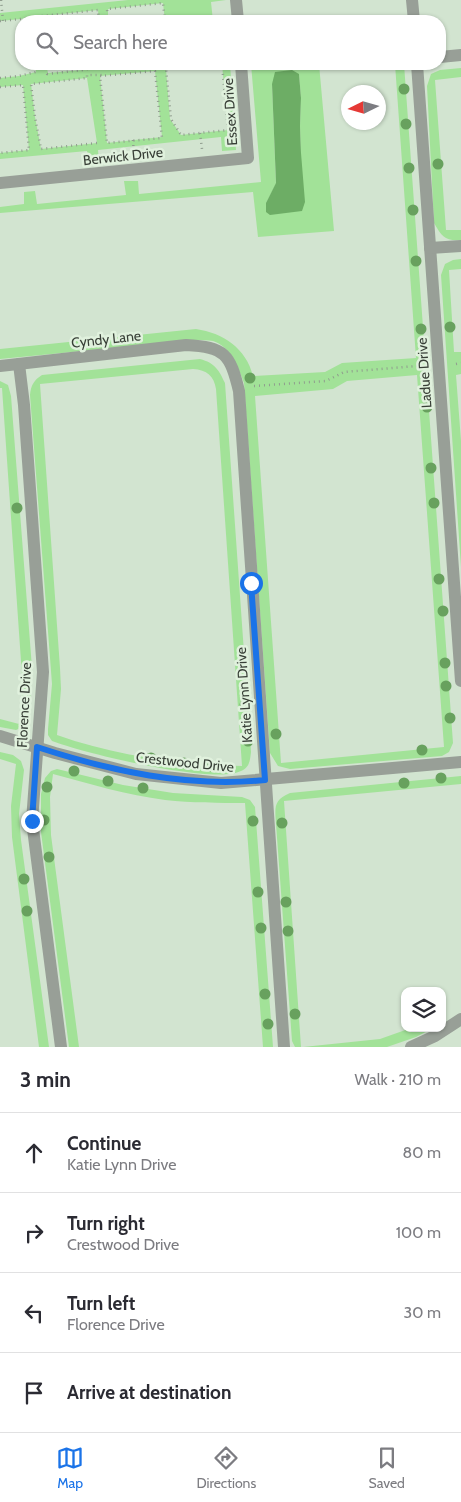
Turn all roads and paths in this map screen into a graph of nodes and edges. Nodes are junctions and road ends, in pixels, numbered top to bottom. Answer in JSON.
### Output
{"nodes":[{"id":1,"x":1,"y":0,"type":"edge"},
{"id":2,"x":236,"y":0,"type":"edge"},
{"id":3,"x":412,"y":0,"type":"edge"},
{"id":4,"x":51,"y":15,"type":"edge"},
{"id":5,"x":98,"y":15,"type":"edge"},
{"id":6,"x":108,"y":15,"type":"edge"},
{"id":7,"x":164,"y":15,"type":"edge"},
{"id":8,"x":237,"y":15,"type":"edge"},
{"id":9,"x":413,"y":15,"type":"edge"},
{"id":10,"x":15,"y":20,"type":"edge"},
{"id":11,"x":1,"y":21,"type":"edge"},
{"id":12,"x":461,"y":55,"type":"edge"},
{"id":13,"x":446,"y":56,"type":"edge"},
{"id":14,"x":36,"y":70,"type":"edge"},
{"id":15,"x":47,"y":70,"type":"edge"},
{"id":16,"x":83,"y":70,"type":"joint"},
{"id":17,"x":166,"y":70,"type":"edge"},
{"id":18,"x":223,"y":70,"type":"edge"},
{"id":19,"x":241,"y":70,"type":"edge"},
{"id":20,"x":417,"y":70,"type":"edge"},
{"id":21,"x":120,"y":74,"type":"junction"},
{"id":22,"x":87,"y":75,"type":"junction"},
{"id":23,"x":0,"y":78,"type":"edge"},
{"id":24,"x":0,"y":87,"type":"edge"},
{"id":25,"x":181,"y":135,"type":"joint"},
{"id":26,"x":97,"y":143,"type":"dead end"},
{"id":27,"x":0,"y":153,"type":"edge"},
{"id":28,"x":248,"y":158,"type":"joint"},
{"id":29,"x":0,"y":183,"type":"edge"},
{"id":30,"x":461,"y":246,"type":"edge"},
{"id":31,"x":430,"y":248,"type":"junction"},
{"id":32,"x":215,"y":349,"type":"joint"},
{"id":33,"x":461,"y":363,"type":"edge"},
{"id":34,"x":19,"y":364,"type":"junction"},
{"id":35,"x":456,"y":364,"type":"dead end"},
{"id":36,"x":0,"y":366,"type":"edge"},
{"id":37,"x":417,"y":366,"type":"dead end"},
{"id":38,"x":254,"y":386,"type":"dead end"},
{"id":39,"x":461,"y":680,"type":"edge"},
{"id":40,"x":0,"y":736,"type":"edge"},
{"id":41,"x":37,"y":747,"type":"junction"},
{"id":42,"x":461,"y":762,"type":"edge"},
{"id":43,"x":265,"y":780,"type":"junction"},
{"id":44,"x":461,"y":1019,"type":"edge"},
{"id":45,"x":61,"y":1047,"type":"edge"},
{"id":46,"x":284,"y":1047,"type":"edge"},
{"id":47,"x":411,"y":1047,"type":"edge"}],
"edges":[{"from":1,"to":11,"type":"path"},
{"from":2,"to":8,"type":"street"},
{"from":3,"to":9,"type":"street"},
{"from":4,"to":5,"type":"path"},
{"from":6,"to":7,"type":"path"},
{"from":10,"to":11,"type":"path"},
{"from":12,"to":13,"type":"street"},
{"from":14,"to":23,"type":"path"},
{"from":15,"to":16,"type":"path"},
{"from":16,"to":22,"type":"path"},
{"from":17,"to":25,"type":"path"},
{"from":18,"to":25,"type":"path"},
{"from":19,"to":28,"type":"street","name":"Essex Drive"},
{"from":20,"to":31,"type":"street","name":"Ladue Drive"},
{"from":21,"to":21,"type":"path"},
{"from":21,"to":22,"type":"path"},
{"from":22,"to":26,"type":"path"},
{"from":24,"to":27,"type":"path"},
{"from":28,"to":29,"type":"street","name":"Berwick Drive"},
{"from":30,"to":31,"type":"street"},
{"from":31,"to":39,"type":"street","name":"Ladue Drive"},
{"from":32,"to":34,"type":"street","name":"Cyndy Lane"},
{"from":32,"to":43,"type":"street","name":"Katie Lynn Drive"},
{"from":33,"to":35,"type":"path"},
{"from":34,"to":36,"type":"street","name":"Cyndy Lane"},
{"from":34,"to":41,"type":"street","name":"Florence Drive"},
{"from":37,"to":38,"type":"path"},
{"from":40,"to":41,"type":"street","name":"Crestwood Drive"},
{"from":41,"to":43,"type":"street","name":"Crestwood Drive"},
{"from":41,"to":45,"type":"street","name":"Florence Drive"},
{"from":42,"to":43,"type":"street","name":"Crestwood Drive"},
{"from":43,"to":46,"type":"street","name":"Katie Lynn Drive"},
{"from":44,"to":47,"type":"street"}]}
